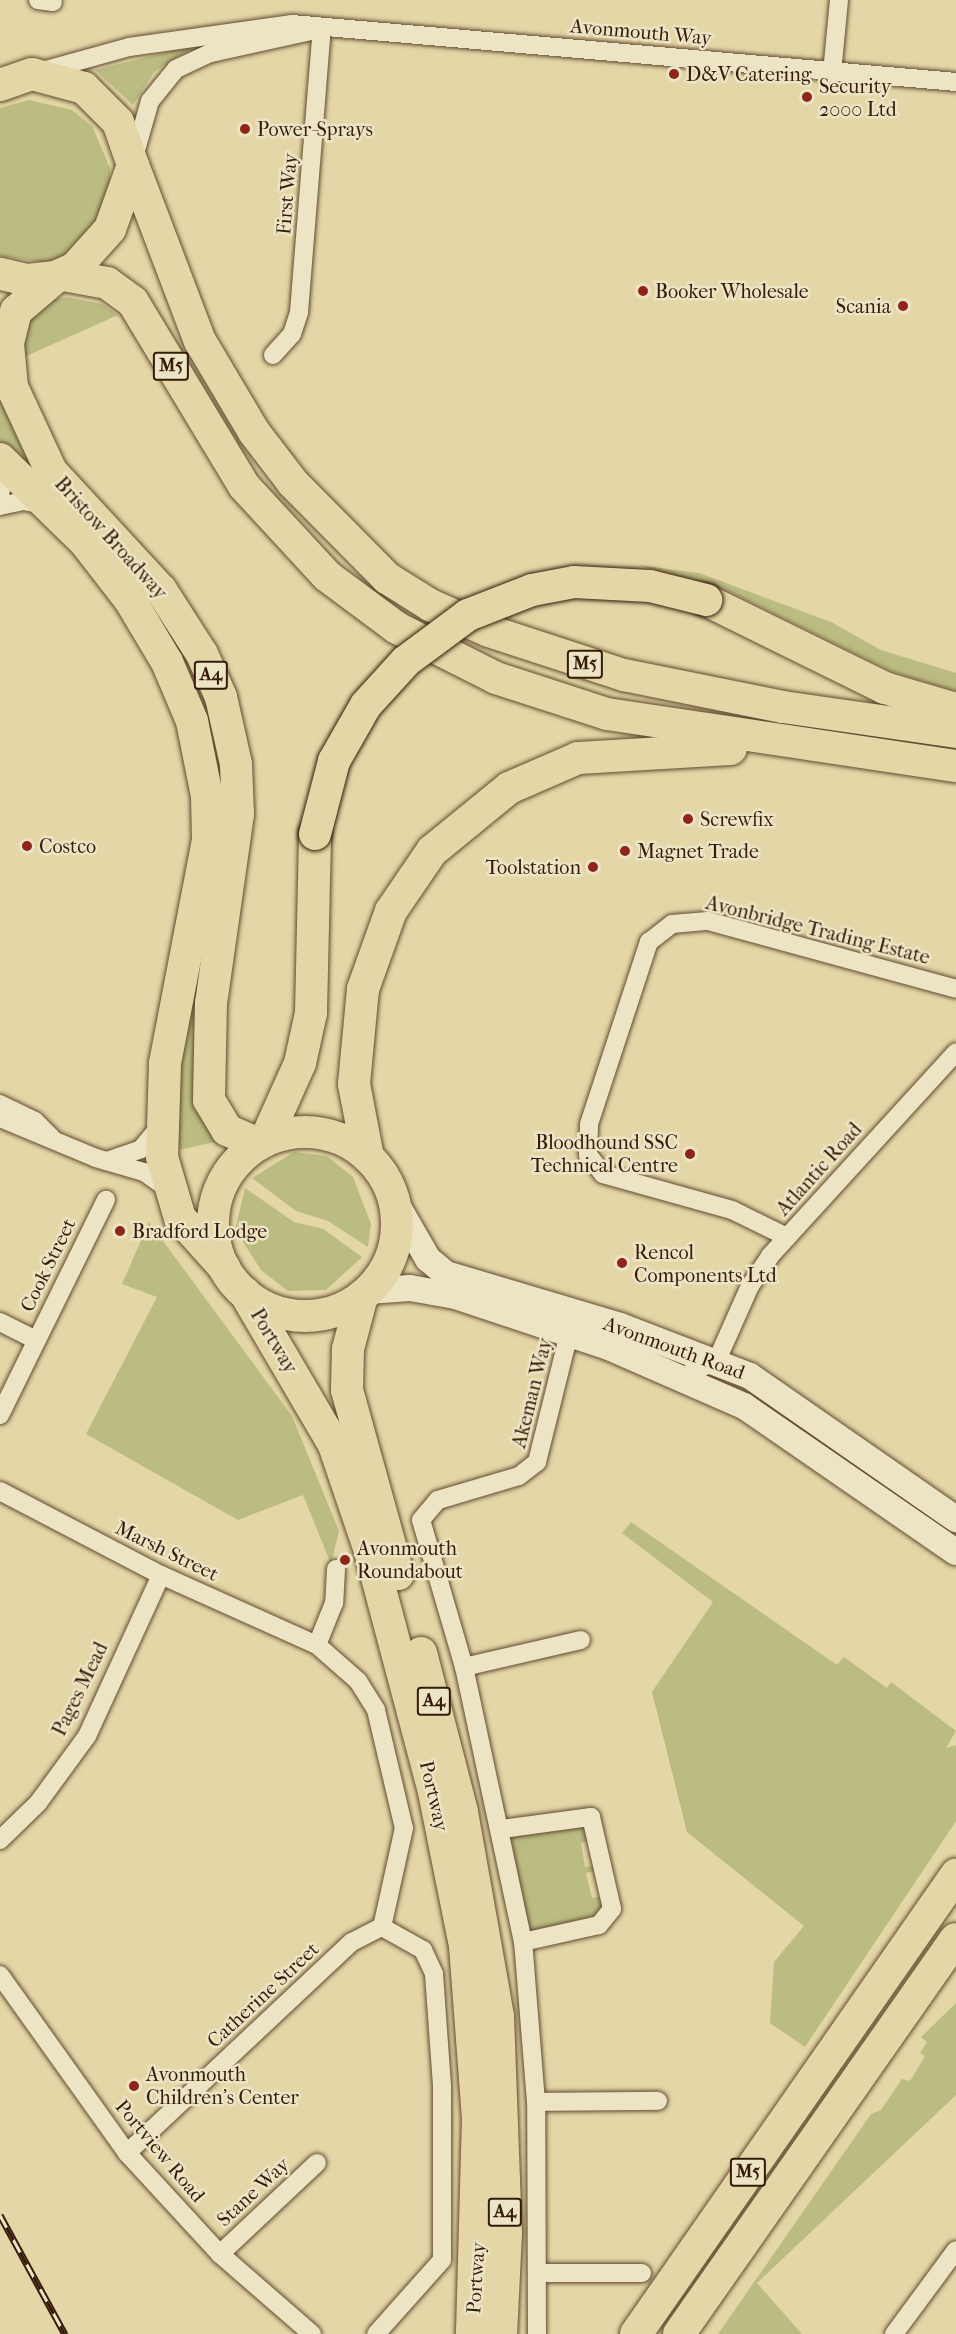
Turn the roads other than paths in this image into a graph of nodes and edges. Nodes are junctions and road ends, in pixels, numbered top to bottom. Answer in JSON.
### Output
{"nodes":[{"id":1,"x":839,"y":0,"type":"edge"},
{"id":2,"x":322,"y":29,"type":"junction"},
{"id":3,"x":832,"y":73,"type":"junction"},
{"id":4,"x":14,"y":78,"type":"edge"},
{"id":5,"x":956,"y":82,"type":"edge"},
{"id":6,"x":133,"y":163,"type":"junction"},
{"id":7,"x":0,"y":274,"type":"edge"},
{"id":8,"x":59,"y":276,"type":"junction"},
{"id":9,"x":273,"y":355,"type":"dead end"},
{"id":10,"x":2,"y":473,"type":"edge"},
{"id":11,"x":0,"y":506,"type":"edge"},
{"id":12,"x":50,"y":506,"type":"junction"},
{"id":13,"x":956,"y":709,"type":"edge"},
{"id":14,"x":956,"y":732,"type":"edge"},
{"id":15,"x":947,"y":765,"type":"edge"},
{"id":16,"x":956,"y":989,"type":"edge"},
{"id":17,"x":956,"y":1052,"type":"edge"},
{"id":18,"x":0,"y":1104,"type":"edge"},
{"id":19,"x":0,"y":1118,"type":"edge"},
{"id":20,"x":160,"y":1125,"type":"junction"},
{"id":21,"x":51,"y":1137,"type":"junction"},
{"id":22,"x":262,"y":1143,"type":"junction"},
{"id":23,"x":368,"y":1157,"type":"junction"},
{"id":24,"x":106,"y":1161,"type":"junction"},
{"id":25,"x":167,"y":1188,"type":"junction"},
{"id":26,"x":106,"y":1200,"type":"dead end"},
{"id":27,"x":394,"y":1200,"type":"junction"},
{"id":28,"x":787,"y":1237,"type":"junction"},
{"id":29,"x":224,"y":1267,"type":"junction"},
{"id":30,"x":245,"y":1293,"type":"junction"},
{"id":31,"x":365,"y":1294,"type":"junction"},
{"id":32,"x":0,"y":1322,"type":"edge"},
{"id":33,"x":569,"y":1334,"type":"junction"},
{"id":34,"x":36,"y":1340,"type":"junction"},
{"id":35,"x":717,"y":1360,"type":"junction"},
{"id":36,"x":680,"y":1378,"type":"junction"},
{"id":37,"x":744,"y":1406,"type":"junction"},
{"id":38,"x":0,"y":1415,"type":"edge"},
{"id":39,"x":0,"y":1491,"type":"edge"},
{"id":40,"x":956,"y":1519,"type":"edge"},
{"id":41,"x":956,"y":1552,"type":"edge"},
{"id":42,"x":336,"y":1569,"type":"dead end"},
{"id":43,"x":161,"y":1575,"type":"junction"},
{"id":44,"x":581,"y":1640,"type":"dead end"},
{"id":45,"x":317,"y":1645,"type":"junction"},
{"id":46,"x":464,"y":1667,"type":"junction"},
{"id":47,"x":502,"y":1829,"type":"junction"},
{"id":48,"x":0,"y":1840,"type":"edge"},
{"id":49,"x":956,"y":1875,"type":"edge"},
{"id":50,"x":382,"y":1927,"type":"junction"},
{"id":51,"x":956,"y":1939,"type":"edge"},
{"id":52,"x":523,"y":1942,"type":"junction"},
{"id":53,"x":0,"y":1975,"type":"edge"},
{"id":54,"x":658,"y":2101,"type":"dead end"},
{"id":55,"x":536,"y":2102,"type":"junction"},
{"id":56,"x":127,"y":2154,"type":"junction"},
{"id":57,"x":317,"y":2163,"type":"dead end"},
{"id":58,"x":956,"y":2250,"type":"edge"},
{"id":59,"x":220,"y":2254,"type":"junction"},
{"id":60,"x":539,"y":2273,"type":"junction"},
{"id":61,"x":642,"y":2273,"type":"dead end"},
{"id":62,"x":538,"y":2312,"type":"junction"},
{"id":63,"x":501,"y":2323,"type":"edge"},
{"id":64,"x":898,"y":2332,"type":"edge"},
{"id":65,"x":312,"y":2334,"type":"edge"},
{"id":66,"x":376,"y":2334,"type":"edge"},
{"id":67,"x":472,"y":2334,"type":"edge"},
{"id":68,"x":537,"y":2334,"type":"edge"},
{"id":69,"x":636,"y":2334,"type":"edge"},
{"id":70,"x":679,"y":2334,"type":"edge"}],
"edges":[{"from":1,"to":3,"type":"street"},
{"from":2,"to":3,"type":"street","name":"Avonmouth Way"},
{"from":2,"to":4,"type":"street","name":"Avonmouth Way"},
{"from":2,"to":6,"type":"street","name":"Avonmouth Way"},
{"from":2,"to":9,"type":"street","name":"First Way"},
{"from":3,"to":5,"type":"street","name":"Avonmouth Way"},
{"from":4,"to":6,"type":"highway"},
{"from":6,"to":8,"type":"highway","name":"Bristow Broadway"},
{"from":6,"to":14,"type":"highway","number":"M5"},
{"from":7,"to":8,"type":"highway"},
{"from":8,"to":15,"type":"highway","number":"M5"},
{"from":8,"to":22,"type":"highway","name":"Bristow Broadway","number":"A4"},
{"from":10,"to":12,"type":"highway","name":"Bristow Broadway","number":"A4"},
{"from":11,"to":12,"type":"street"},
{"from":12,"to":20,"type":"highway","name":"Bristow Broadway","number":"A4"},
{"from":13,"to":22,"type":"highway","bridge":true},
{"from":15,"to":23,"type":"highway","number":"M5"},
{"from":16,"to":28,"type":"street","name":"Avonbridge Trading Estate"},
{"from":17,"to":28,"type":"street","name":"Atlantic Road"},
{"from":18,"to":21,"type":"street"},
{"from":19,"to":21,"type":"street"},
{"from":20,"to":24,"type":"street"},
{"from":20,"to":25,"type":"highway","name":"Bristow Broadway","number":"A4"},
{"from":21,"to":24,"type":"street"},
{"from":22,"to":23,"type":"highway"},
{"from":22,"to":29,"type":"highway"},
{"from":23,"to":27,"type":"highway"},
{"from":24,"to":25,"type":"street"},
{"from":25,"to":29,"type":"highway","name":"Bristow Broadway","number":"A4"},
{"from":26,"to":34,"type":"street","name":"Cook Street"},
{"from":27,"to":31,"type":"highway"},
{"from":27,"to":35,"type":"main road","name":"Avonmouth Road"},
{"from":28,"to":35,"type":"street","name":"Atlantic Road"},
{"from":29,"to":30,"type":"highway"},
{"from":30,"to":31,"type":"highway"},
{"from":30,"to":67,"type":"highway","name":"Portway","number":"A4"},
{"from":31,"to":33,"type":"main road","name":"Avonmouth Road"},
{"from":31,"to":63,"type":"highway","name":"Portway","number":"A4"},
{"from":32,"to":34,"type":"street"},
{"from":33,"to":36,"type":"main road","name":"Avonmouth Road"},
{"from":33,"to":46,"type":"street","name":"Akeman Way"},
{"from":34,"to":38,"type":"street","name":"Cook Street"},
{"from":35,"to":36,"type":"street"},
{"from":35,"to":37,"type":"street"},
{"from":35,"to":40,"type":"main road","name":"Avonmouth Road"},
{"from":36,"to":37,"type":"main road","name":"Avonmouth Road"},
{"from":37,"to":41,"type":"main road","name":"Avonmouth Road"},
{"from":39,"to":43,"type":"street","name":"Marsh Street"},
{"from":42,"to":45,"type":"street"},
{"from":43,"to":45,"type":"street","name":"Marsh Street"},
{"from":43,"to":48,"type":"street","name":"Pages Mead"},
{"from":44,"to":46,"type":"street"},
{"from":45,"to":50,"type":"street","name":"Portway"},
{"from":46,"to":47,"type":"street"},
{"from":47,"to":52,"type":"street"},
{"from":47,"to":52,"type":"street"},
{"from":49,"to":69,"type":"highway","number":"M5"},
{"from":50,"to":56,"type":"street","name":"Catherine Street"},
{"from":50,"to":66,"type":"street","name":"Portway"},
{"from":51,"to":70,"type":"highway","number":"M5"},
{"from":52,"to":55,"type":"street"},
{"from":53,"to":56,"type":"street","name":"Portview Road"},
{"from":54,"to":55,"type":"street"},
{"from":55,"to":60,"type":"street"},
{"from":56,"to":59,"type":"street","name":"Portview Road"},
{"from":57,"to":59,"type":"street","name":"Stane Way"},
{"from":58,"to":64,"type":"street"},
{"from":59,"to":65,"type":"street","name":"Portview Road"},
{"from":60,"to":61,"type":"street"},
{"from":60,"to":62,"type":"street"},
{"from":62,"to":63,"type":"street"},
{"from":62,"to":68,"type":"street"}]}
